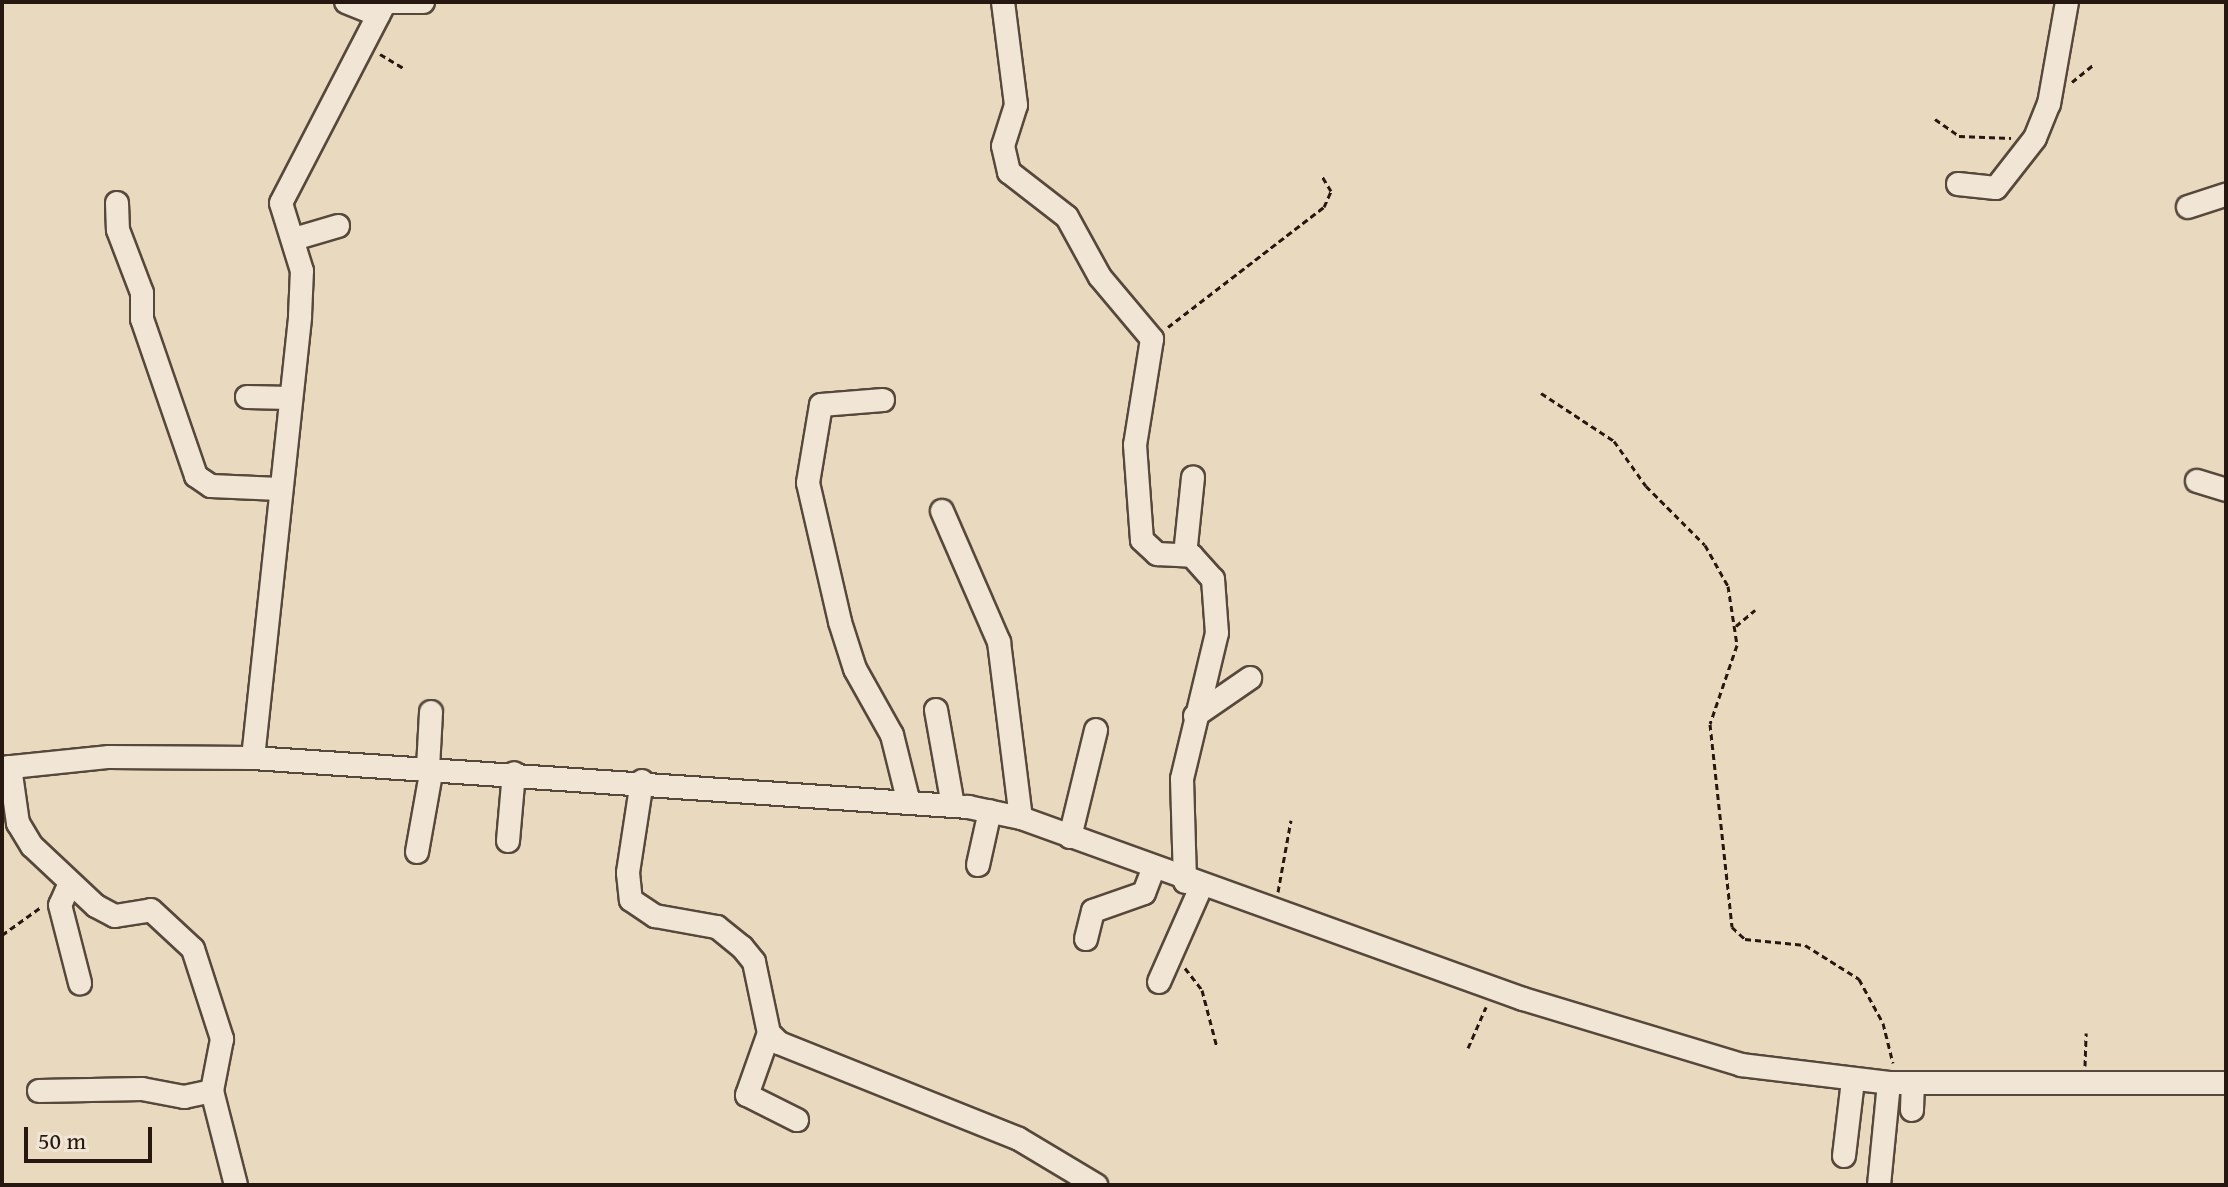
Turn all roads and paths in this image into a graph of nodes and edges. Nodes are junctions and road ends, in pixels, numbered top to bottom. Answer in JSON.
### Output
{"nodes":[{"id":1,"x":346,"y":2,"type":"edge"},
{"id":2,"x":423,"y":2,"type":"edge"},
{"id":3,"x":1003,"y":2,"type":"edge"},
{"id":4,"x":2067,"y":2,"type":"edge"},
{"id":5,"x":384,"y":6,"type":"edge"},
{"id":6,"x":367,"y":46,"type":"junction"},
{"id":7,"x":403,"y":68,"type":"dead end"},
{"id":8,"x":1935,"y":119,"type":"dead end"},
{"id":9,"x":2035,"y":138,"type":"junction"},
{"id":10,"x":1322,"y":176,"type":"dead end"},
{"id":11,"x":1958,"y":184,"type":"dead end"},
{"id":12,"x":2226,"y":195,"type":"edge"},
{"id":13,"x":117,"y":203,"type":"dead end"},
{"id":14,"x":2188,"y":207,"type":"dead end"},
{"id":15,"x":338,"y":226,"type":"dead end"},
{"id":16,"x":294,"y":239,"type":"junction"},
{"id":17,"x":1152,"y":339,"type":"junction"},
{"id":18,"x":1541,"y":393,"type":"dead end"},
{"id":19,"x":247,"y":397,"type":"dead end"},
{"id":20,"x":291,"y":398,"type":"junction"},
{"id":21,"x":883,"y":400,"type":"dead end"},
{"id":22,"x":1193,"y":477,"type":"dead end"},
{"id":23,"x":2197,"y":481,"type":"dead end"},
{"id":24,"x":279,"y":489,"type":"junction"},
{"id":25,"x":2226,"y":490,"type":"edge"},
{"id":26,"x":942,"y":511,"type":"dead end"},
{"id":27,"x":1185,"y":555,"type":"junction"},
{"id":28,"x":1755,"y":610,"type":"dead end"},
{"id":29,"x":1736,"y":626,"type":"junction"},
{"id":30,"x":1250,"y":678,"type":"dead end"},
{"id":31,"x":936,"y":710,"type":"dead end"},
{"id":32,"x":431,"y":712,"type":"dead end"},
{"id":33,"x":1195,"y":716,"type":"junction"},
{"id":34,"x":1096,"y":730,"type":"dead end"},
{"id":35,"x":253,"y":758,"type":"junction"},
{"id":36,"x":6,"y":768,"type":"edge"},
{"id":37,"x":430,"y":768,"type":"junction"},
{"id":38,"x":514,"y":773,"type":"junction"},
{"id":39,"x":642,"y":781,"type":"junction"},
{"id":40,"x":908,"y":799,"type":"junction"},
{"id":41,"x":953,"y":805,"type":"junction"},
{"id":42,"x":990,"y":811,"type":"junction"},
{"id":43,"x":1021,"y":818,"type":"junction"},
{"id":44,"x":1291,"y":820,"type":"dead end"},
{"id":45,"x":1070,"y":837,"type":"junction"},
{"id":46,"x":508,"y":841,"type":"dead end"},
{"id":47,"x":417,"y":852,"type":"dead end"},
{"id":48,"x":978,"y":865,"type":"dead end"},
{"id":49,"x":1153,"y":869,"type":"junction"},
{"id":50,"x":1193,"y":885,"type":"junction"},
{"id":51,"x":67,"y":891,"type":"junction"},
{"id":52,"x":1271,"y":911,"type":"junction"},
{"id":53,"x":2,"y":935,"type":"edge"},
{"id":54,"x":1086,"y":939,"type":"dead end"},
{"id":55,"x":1172,"y":954,"type":"junction"},
{"id":56,"x":1159,"y":982,"type":"dead end"},
{"id":57,"x":80,"y":983,"type":"dead end"},
{"id":58,"x":1494,"y":989,"type":"junction"},
{"id":59,"x":769,"y":1033,"type":"junction"},
{"id":60,"x":2086,"y":1033,"type":"dead end"},
{"id":61,"x":1217,"y":1047,"type":"dead end"},
{"id":62,"x":1468,"y":1048,"type":"dead end"},
{"id":63,"x":1853,"y":1080,"type":"junction"},
{"id":64,"x":2085,"y":1082,"type":"junction"},
{"id":65,"x":1899,"y":1083,"type":"junction"},
{"id":66,"x":2226,"y":1083,"type":"edge"},
{"id":67,"x":39,"y":1091,"type":"dead end"},
{"id":68,"x":212,"y":1091,"type":"junction"},
{"id":69,"x":1912,"y":1110,"type":"dead end"},
{"id":70,"x":797,"y":1120,"type":"dead end"},
{"id":71,"x":1844,"y":1156,"type":"dead end"},
{"id":72,"x":236,"y":1185,"type":"edge"},
{"id":73,"x":1096,"y":1185,"type":"edge"},
{"id":74,"x":1879,"y":1185,"type":"edge"}],
"edges":[{"from":1,"to":5,"type":"street"},
{"from":2,"to":5,"type":"street"},
{"from":3,"to":17,"type":"street"},
{"from":4,"to":9,"type":"street"},
{"from":5,"to":6,"type":"street"},
{"from":6,"to":7,"type":"path"},
{"from":6,"to":16,"type":"street"},
{"from":8,"to":9,"type":"path"},
{"from":9,"to":11,"type":"street"},
{"from":10,"to":17,"type":"path"},
{"from":12,"to":14,"type":"street"},
{"from":13,"to":24,"type":"street"},
{"from":15,"to":16,"type":"street"},
{"from":16,"to":20,"type":"street"},
{"from":17,"to":27,"type":"street"},
{"from":18,"to":29,"type":"path"},
{"from":19,"to":20,"type":"street"},
{"from":20,"to":24,"type":"street"},
{"from":21,"to":40,"type":"street"},
{"from":22,"to":27,"type":"street"},
{"from":23,"to":25,"type":"street"},
{"from":24,"to":35,"type":"street"},
{"from":26,"to":43,"type":"street"},
{"from":27,"to":33,"type":"street"},
{"from":28,"to":29,"type":"path"},
{"from":29,"to":65,"type":"path"},
{"from":30,"to":33,"type":"street"},
{"from":31,"to":41,"type":"street"},
{"from":32,"to":37,"type":"street"},
{"from":33,"to":50,"type":"street"},
{"from":34,"to":45,"type":"street"},
{"from":35,"to":36,"type":"street"},
{"from":35,"to":37,"type":"street"},
{"from":36,"to":51,"type":"street"},
{"from":37,"to":38,"type":"street"},
{"from":37,"to":47,"type":"street"},
{"from":38,"to":39,"type":"street"},
{"from":38,"to":46,"type":"street"},
{"from":39,"to":40,"type":"street"},
{"from":39,"to":59,"type":"street"},
{"from":40,"to":41,"type":"street"},
{"from":41,"to":42,"type":"street"},
{"from":42,"to":43,"type":"street"},
{"from":42,"to":48,"type":"street"},
{"from":43,"to":45,"type":"street"},
{"from":44,"to":52,"type":"path"},
{"from":45,"to":49,"type":"street"},
{"from":49,"to":50,"type":"street"},
{"from":49,"to":54,"type":"street"},
{"from":50,"to":52,"type":"street"},
{"from":50,"to":55,"type":"street"},
{"from":51,"to":53,"type":"path"},
{"from":51,"to":57,"type":"street"},
{"from":51,"to":68,"type":"street"},
{"from":52,"to":58,"type":"street"},
{"from":55,"to":56,"type":"street"},
{"from":55,"to":61,"type":"path"},
{"from":58,"to":62,"type":"path"},
{"from":58,"to":63,"type":"street"},
{"from":59,"to":70,"type":"street"},
{"from":59,"to":73,"type":"street"},
{"from":60,"to":64,"type":"path"},
{"from":63,"to":65,"type":"street"},
{"from":63,"to":71,"type":"street"},
{"from":64,"to":65,"type":"street"},
{"from":64,"to":66,"type":"street"},
{"from":65,"to":69,"type":"street"},
{"from":65,"to":74,"type":"street"},
{"from":67,"to":68,"type":"street"},
{"from":68,"to":72,"type":"street"}]}
